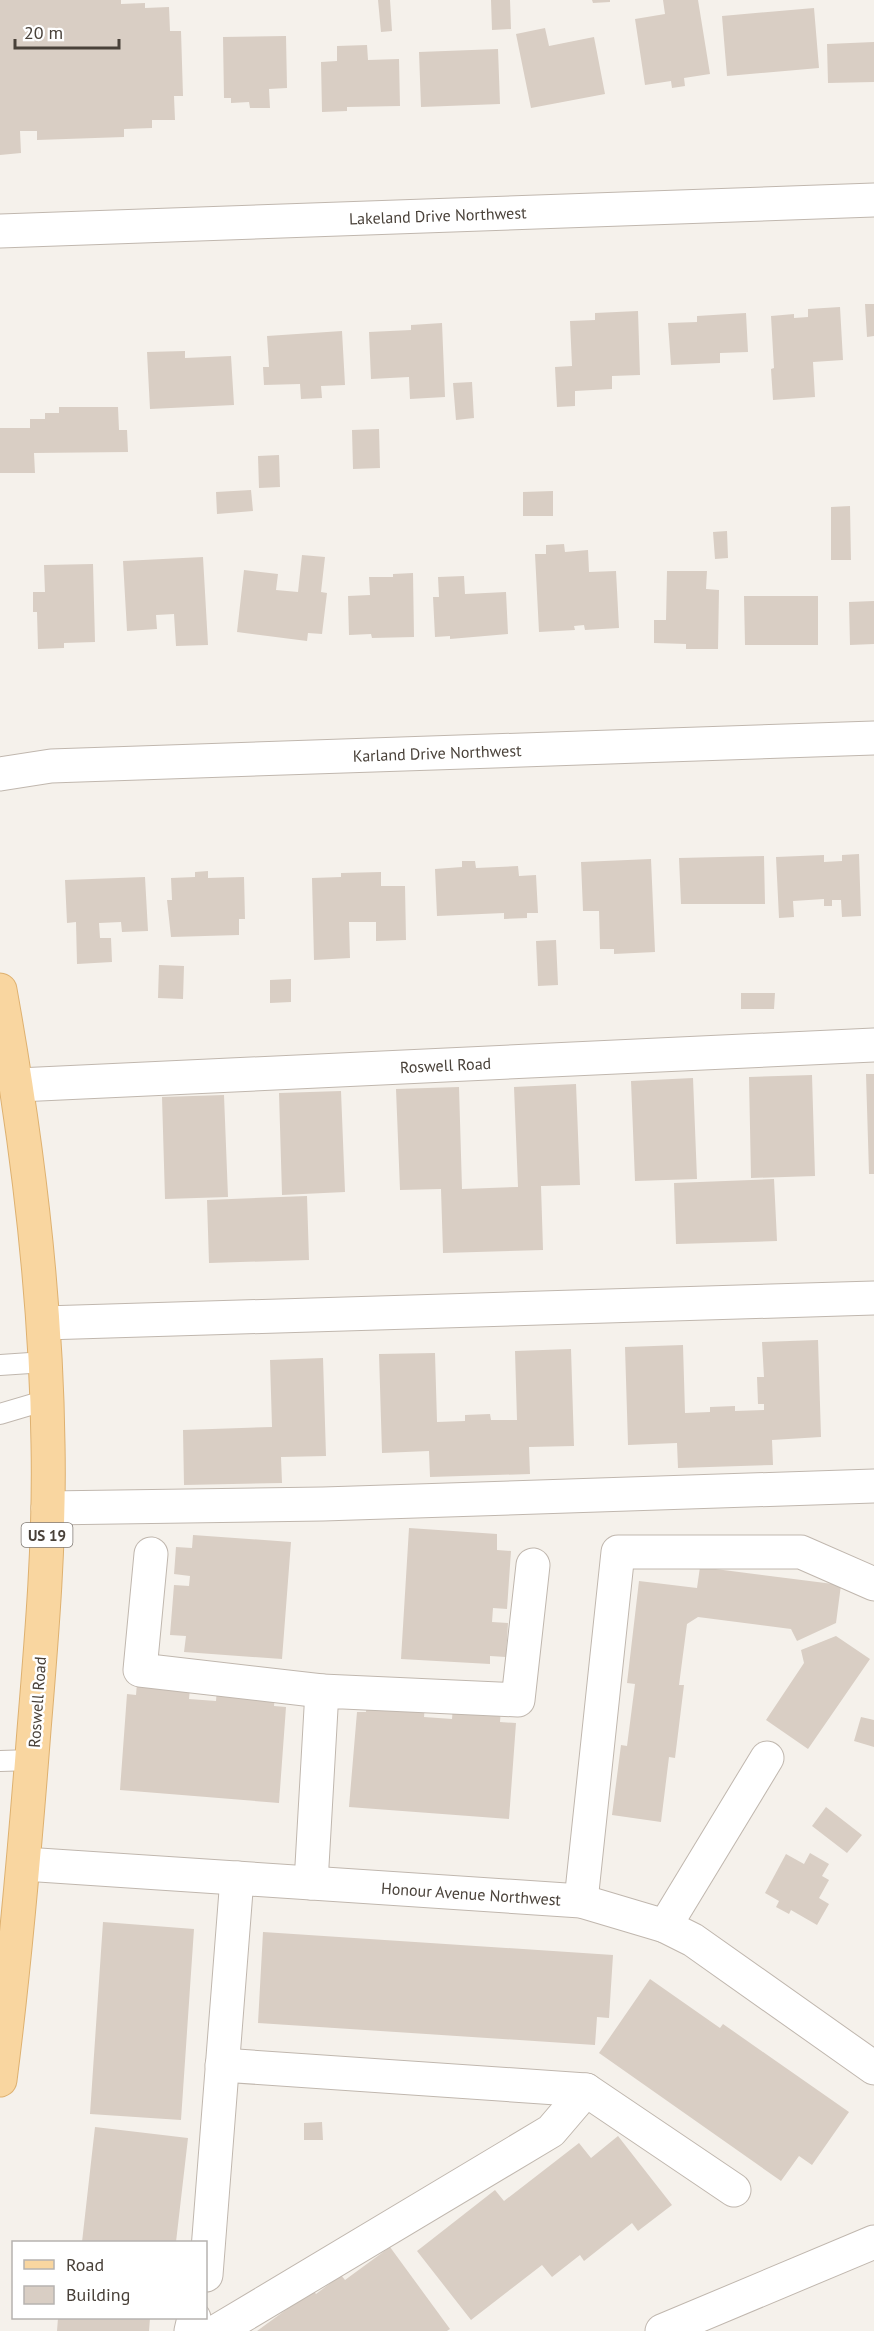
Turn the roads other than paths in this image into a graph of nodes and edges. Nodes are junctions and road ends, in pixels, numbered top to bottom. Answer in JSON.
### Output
{"nodes":[{"id":1,"x":874,"y":200,"type":"edge"},
{"id":2,"x":0,"y":231,"type":"edge"},
{"id":3,"x":874,"y":738,"type":"edge"},
{"id":4,"x":0,"y":774,"type":"edge"},
{"id":5,"x":0,"y":990,"type":"edge"},
{"id":6,"x":874,"y":1045,"type":"edge"},
{"id":7,"x":10,"y":1068,"type":"edge"},
{"id":8,"x":874,"y":1298,"type":"edge"},
{"id":9,"x":44,"y":1323,"type":"junction"},
{"id":10,"x":45,"y":1362,"type":"junction"},
{"id":11,"x":0,"y":1365,"type":"edge"},
{"id":12,"x":47,"y":1400,"type":"junction"},
{"id":13,"x":0,"y":1414,"type":"edge"},
{"id":14,"x":874,"y":1486,"type":"edge"},
{"id":15,"x":48,"y":1508,"type":"junction"},
{"id":16,"x":151,"y":1554,"type":"dead end"},
{"id":17,"x":533,"y":1565,"type":"dead end"},
{"id":18,"x":874,"y":1584,"type":"edge"},
{"id":19,"x":322,"y":1691,"type":"junction"},
{"id":20,"x":767,"y":1758,"type":"dead end"},
{"id":21,"x":32,"y":1760,"type":"junction"},
{"id":22,"x":0,"y":1761,"type":"edge"},
{"id":23,"x":24,"y":1864,"type":"junction"},
{"id":24,"x":237,"y":1878,"type":"junction"},
{"id":25,"x":311,"y":1883,"type":"junction"},
{"id":26,"x":581,"y":1901,"type":"junction"},
{"id":27,"x":665,"y":1926,"type":"junction"},
{"id":28,"x":8,"y":1938,"type":"edge"},
{"id":29,"x":222,"y":2065,"type":"junction"},
{"id":30,"x":874,"y":2068,"type":"edge"},
{"id":31,"x":0,"y":2080,"type":"edge"},
{"id":32,"x":586,"y":2090,"type":"junction"},
{"id":33,"x":734,"y":2190,"type":"dead end"},
{"id":34,"x":874,"y":2242,"type":"edge"},
{"id":35,"x":207,"y":2262,"type":"edge"},
{"id":36,"x":217,"y":2331,"type":"edge"},
{"id":37,"x":662,"y":2331,"type":"edge"}],
"edges":[{"from":1,"to":2,"type":"street","name":"Lakeland Drive Northwest"},
{"from":3,"to":4,"type":"street","name":"Karland Drive Northwest"},
{"from":5,"to":7,"type":"main road","name":"Roswell Road","number":"US 19"},
{"from":6,"to":7,"type":"street","name":"Roswell Road"},
{"from":7,"to":9,"type":"main road","name":"Roswell Road","number":"US 19"},
{"from":8,"to":9,"type":"street"},
{"from":9,"to":10,"type":"main road","name":"Roswell Road","number":"US 19"},
{"from":10,"to":11,"type":"lane"},
{"from":10,"to":12,"type":"main road","name":"Roswell Road","number":"US 19"},
{"from":12,"to":13,"type":"lane"},
{"from":12,"to":15,"type":"main road","name":"Roswell Road","number":"US 19"},
{"from":14,"to":15,"type":"street"},
{"from":15,"to":21,"type":"main road","name":"Roswell Road","number":"US 19"},
{"from":16,"to":19,"type":"street"},
{"from":17,"to":19,"type":"street"},
{"from":18,"to":26,"type":"street"},
{"from":19,"to":25,"type":"street"},
{"from":20,"to":27,"type":"street"},
{"from":21,"to":22,"type":"lane"},
{"from":21,"to":23,"type":"main road","name":"Roswell Road","number":"US 19"},
{"from":23,"to":24,"type":"street","name":"Honour Avenue Northwest"},
{"from":23,"to":28,"type":"main road","name":"Roswell Road","number":"US 19"},
{"from":24,"to":25,"type":"street","name":"Honour Avenue Northwest"},
{"from":24,"to":29,"type":"street"},
{"from":25,"to":26,"type":"street","name":"Honour Avenue Northwest"},
{"from":26,"to":27,"type":"street","name":"Honour Avenue Northwest"},
{"from":27,"to":30,"type":"street","name":"Honour Avenue Northwest"},
{"from":28,"to":31,"type":"main road","name":"Roswell Road","number":"US 19"},
{"from":29,"to":32,"type":"street"},
{"from":29,"to":35,"type":"street"},
{"from":32,"to":33,"type":"street"},
{"from":32,"to":36,"type":"street"},
{"from":34,"to":37,"type":"street"}]}
